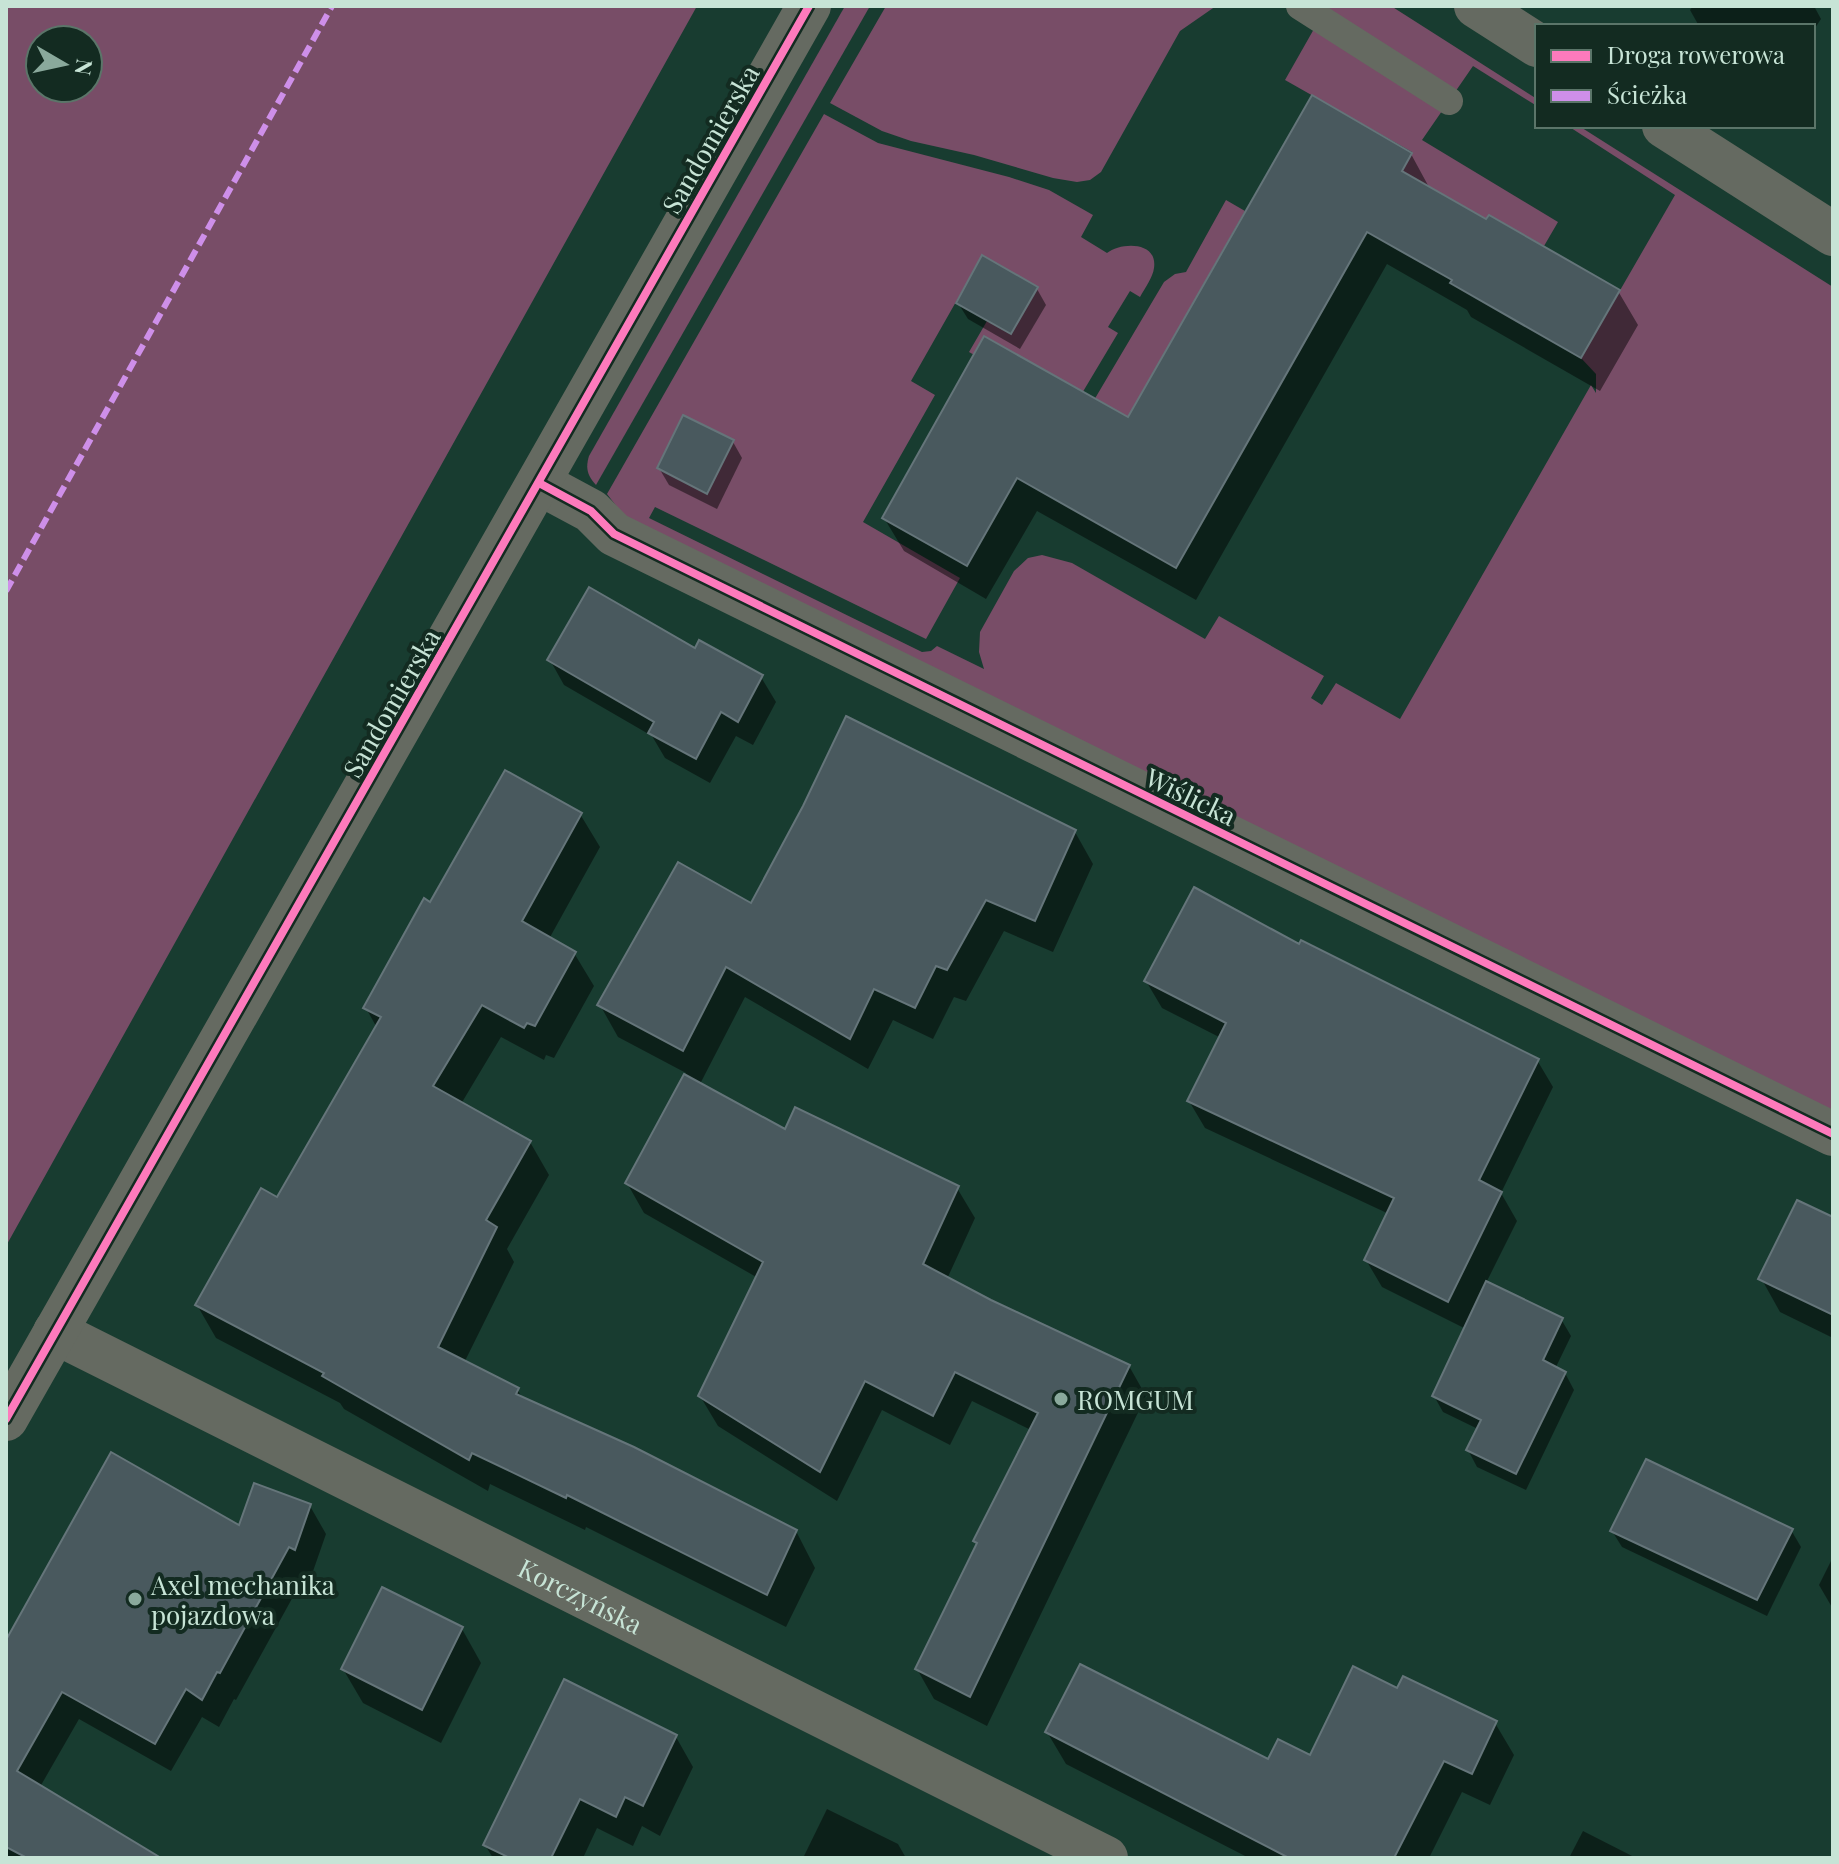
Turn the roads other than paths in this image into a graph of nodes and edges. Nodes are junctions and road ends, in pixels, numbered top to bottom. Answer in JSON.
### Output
{"nodes":[{"id":1,"x":809,"y":6,"type":"edge"},
{"id":2,"x":1300,"y":6,"type":"edge"},
{"id":3,"x":1476,"y":6,"type":"edge"},
{"id":4,"x":1535,"y":44,"type":"edge"},
{"id":5,"x":1449,"y":101,"type":"dead end"},
{"id":6,"x":1667,"y":128,"type":"edge"},
{"id":7,"x":1833,"y":234,"type":"edge"},
{"id":8,"x":539,"y":483,"type":"junction"},
{"id":9,"x":1833,"y":1134,"type":"edge"},
{"id":10,"x":55,"y":1332,"type":"junction"},
{"id":11,"x":6,"y":1419,"type":"edge"},
{"id":12,"x":1106,"y":1858,"type":"edge"}],
"edges":[{"from":1,"to":8,"type":"street","name":"Sandomierska"},
{"from":2,"to":5,"type":"lane"},
{"from":3,"to":4,"type":"street"},
{"from":6,"to":7,"type":"street"},
{"from":8,"to":9,"type":"street","name":"Wiślicka"},
{"from":8,"to":10,"type":"street","name":"Sandomierska"},
{"from":10,"to":11,"type":"street","name":"Sandomierska"},
{"from":10,"to":12,"type":"street","name":"Korczyńska"}]}
